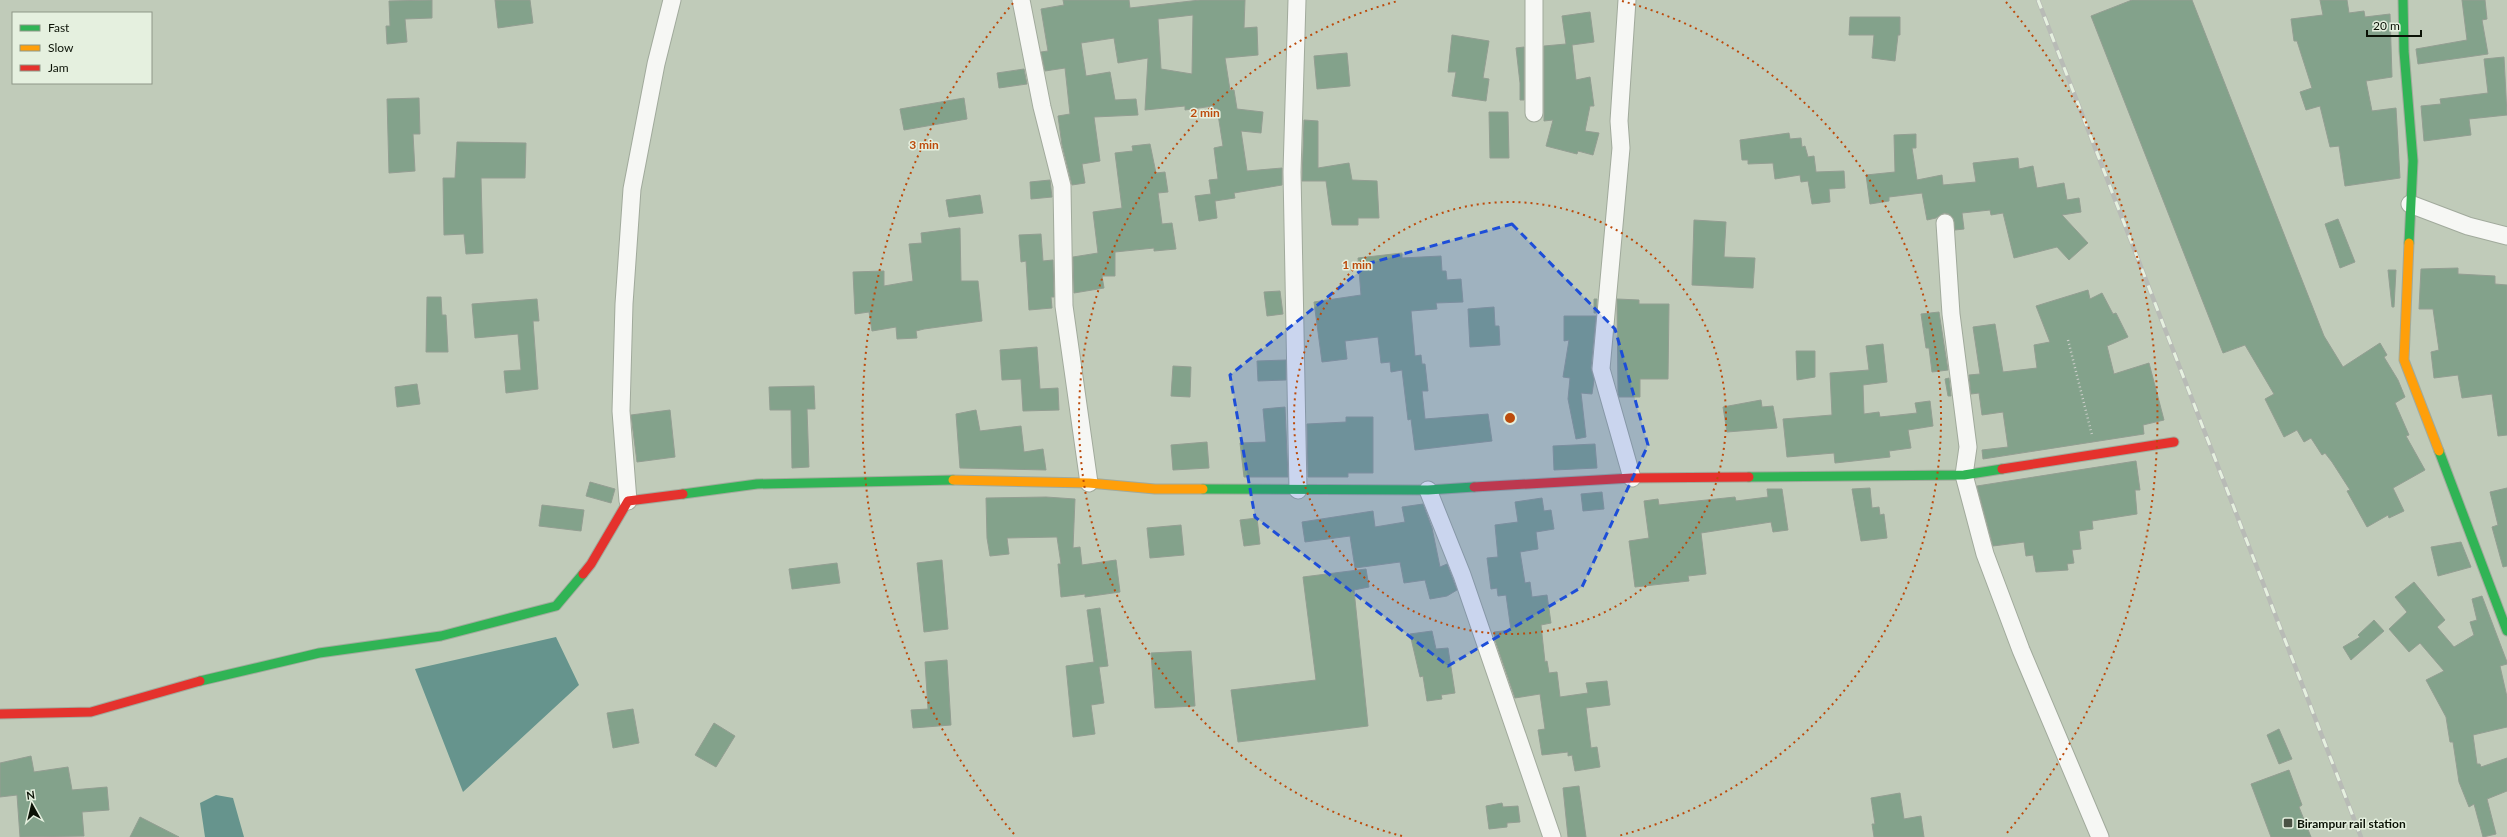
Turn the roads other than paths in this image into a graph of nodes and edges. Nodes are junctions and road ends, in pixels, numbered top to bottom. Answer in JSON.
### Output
{"nodes":[{"id":1,"x":672,"y":0,"type":"edge"},
{"id":2,"x":1021,"y":0,"type":"edge"},
{"id":3,"x":1296,"y":0,"type":"edge"},
{"id":4,"x":1534,"y":0,"type":"edge"},
{"id":5,"x":1626,"y":0,"type":"edge"},
{"id":6,"x":2403,"y":0,"type":"edge"},
{"id":7,"x":1534,"y":113,"type":"dead end"},
{"id":8,"x":2410,"y":204,"type":"junction"},
{"id":9,"x":1945,"y":223,"type":"dead end"},
{"id":10,"x":2507,"y":236,"type":"edge"},
{"id":11,"x":2174,"y":442,"type":"dead end"},
{"id":12,"x":1964,"y":475,"type":"junction"},
{"id":13,"x":1632,"y":478,"type":"junction"},
{"id":14,"x":1089,"y":483,"type":"junction"},
{"id":15,"x":1298,"y":490,"type":"junction"},
{"id":16,"x":1428,"y":490,"type":"junction"},
{"id":17,"x":628,"y":501,"type":"junction"},
{"id":18,"x":2507,"y":631,"type":"edge"},
{"id":19,"x":0,"y":714,"type":"edge"},
{"id":20,"x":1552,"y":837,"type":"edge"},
{"id":21,"x":2100,"y":837,"type":"edge"}],
"edges":[{"from":1,"to":17,"type":"street"},
{"from":2,"to":14,"type":"street"},
{"from":3,"to":15,"type":"street"},
{"from":4,"to":7,"type":"street"},
{"from":5,"to":13,"type":"street"},
{"from":6,"to":8,"type":"street"},
{"from":8,"to":10,"type":"street"},
{"from":8,"to":18,"type":"street"},
{"from":9,"to":12,"type":"street"},
{"from":11,"to":12,"type":"street"},
{"from":12,"to":13,"type":"street"},
{"from":12,"to":21,"type":"street"},
{"from":13,"to":16,"type":"street"},
{"from":14,"to":15,"type":"street"},
{"from":14,"to":17,"type":"street"},
{"from":15,"to":16,"type":"street"},
{"from":16,"to":20,"type":"street"},
{"from":17,"to":19,"type":"street"}]}
